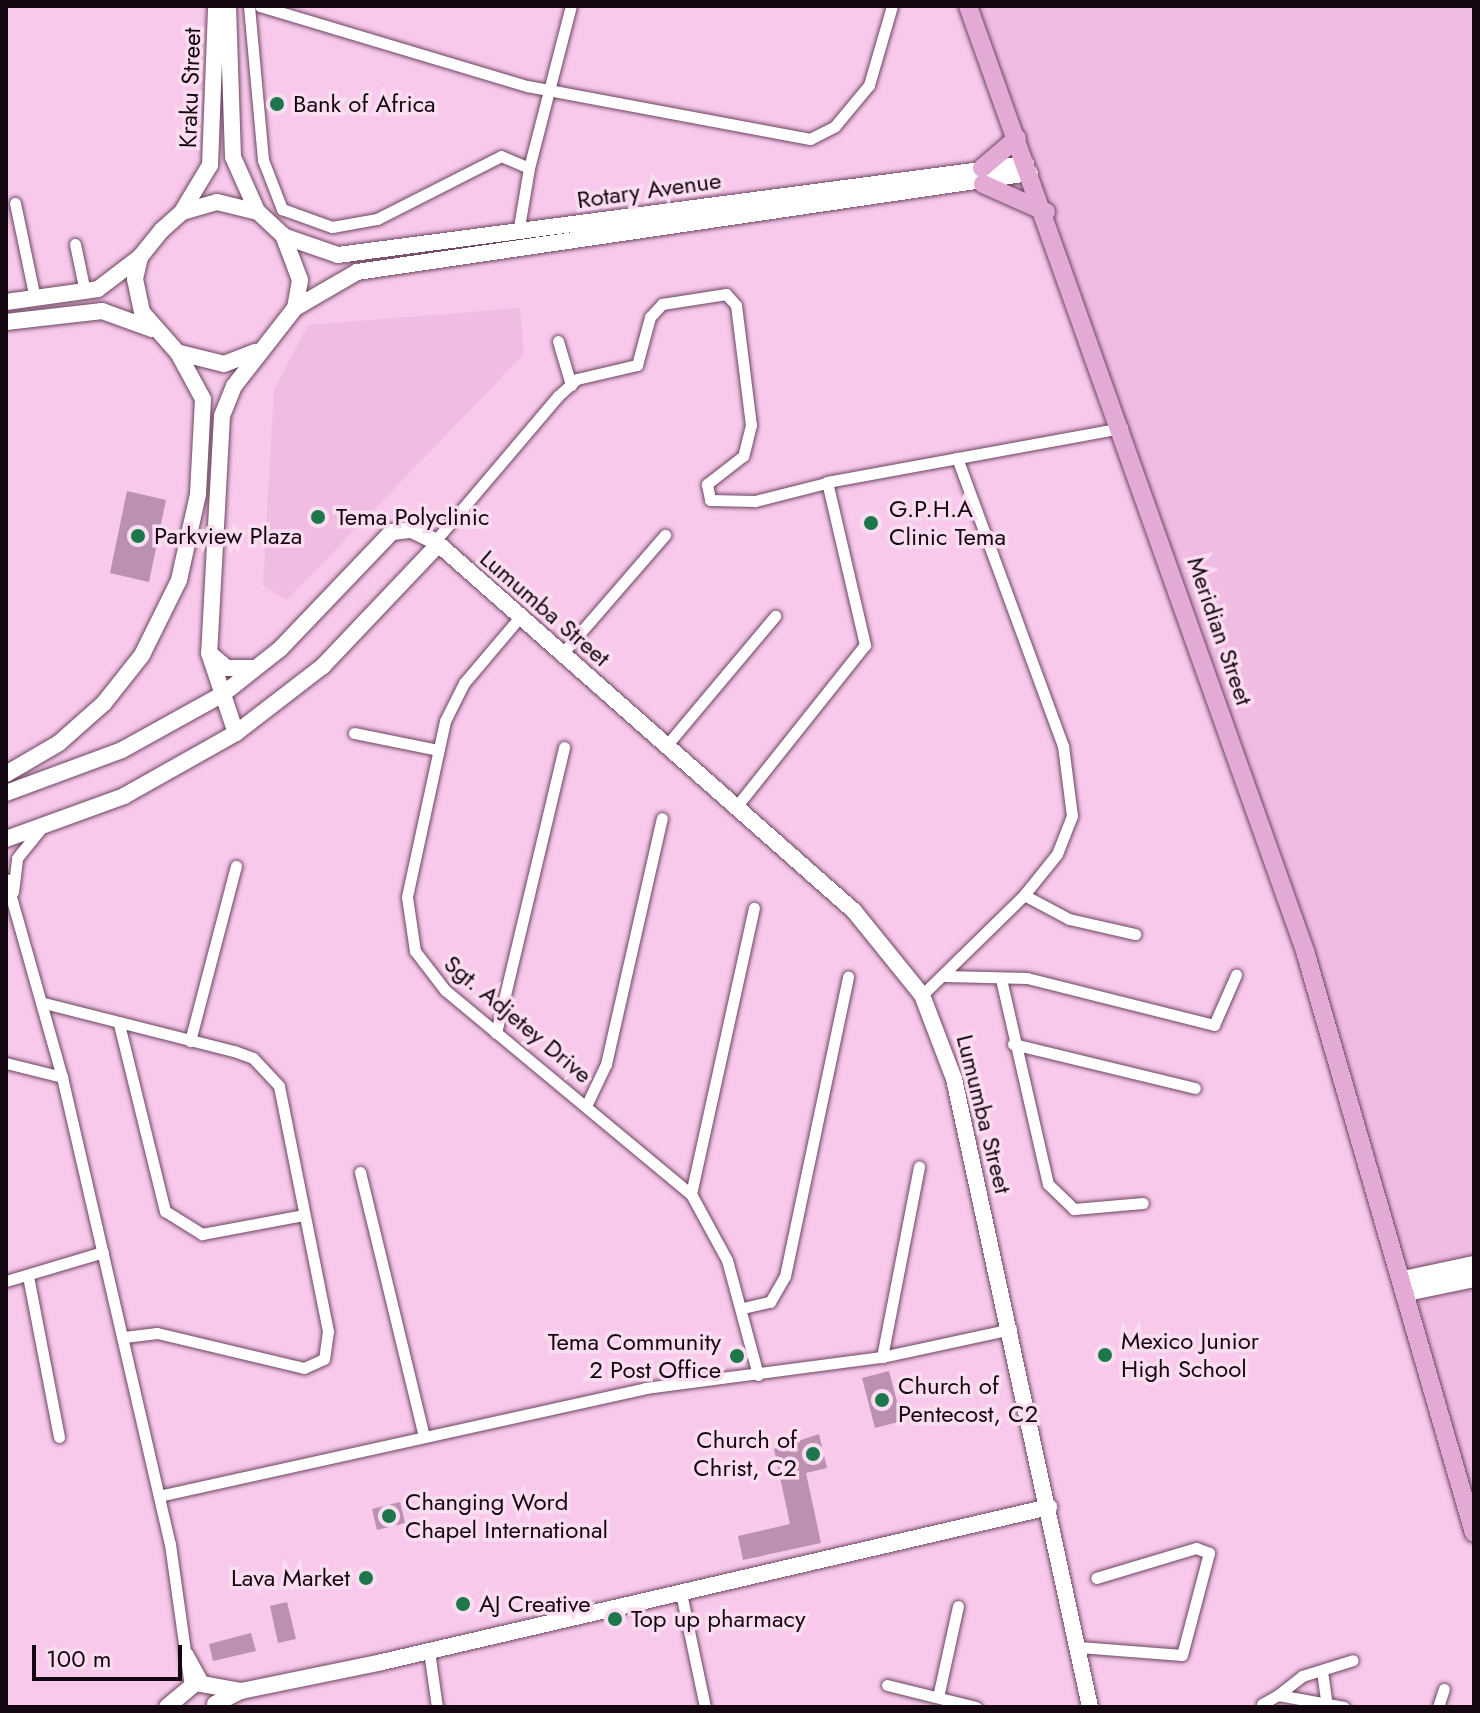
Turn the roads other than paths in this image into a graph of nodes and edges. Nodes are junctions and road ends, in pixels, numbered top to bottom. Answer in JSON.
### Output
{"nodes":[{"id":1,"x":216,"y":6,"type":"edge"},
{"id":2,"x":228,"y":6,"type":"edge"},
{"id":3,"x":249,"y":6,"type":"edge"},
{"id":4,"x":260,"y":6,"type":"edge"},
{"id":5,"x":571,"y":6,"type":"edge"},
{"id":6,"x":892,"y":6,"type":"edge"},
{"id":7,"x":968,"y":6,"type":"edge"},
{"id":8,"x":550,"y":90,"type":"junction"},
{"id":9,"x":1017,"y":138,"type":"junction"},
{"id":10,"x":529,"y":168,"type":"junction"},
{"id":11,"x":1028,"y":168,"type":"junction"},
{"id":12,"x":982,"y":176,"type":"junction"},
{"id":13,"x":15,"y":203,"type":"dead end"},
{"id":14,"x":182,"y":212,"type":"junction"},
{"id":15,"x":258,"y":212,"type":"junction"},
{"id":16,"x":1046,"y":212,"type":"junction"},
{"id":17,"x":628,"y":217,"type":"junction"},
{"id":18,"x":518,"y":233,"type":"junction"},
{"id":19,"x":630,"y":234,"type":"junction"},
{"id":20,"x":283,"y":235,"type":"junction"},
{"id":21,"x":75,"y":244,"type":"dead end"},
{"id":22,"x":140,"y":257,"type":"junction"},
{"id":23,"x":85,"y":292,"type":"junction"},
{"id":24,"x":35,"y":299,"type":"junction"},
{"id":25,"x":6,"y":302,"type":"edge"},
{"id":26,"x":295,"y":308,"type":"junction"},
{"id":27,"x":6,"y":322,"type":"edge"},
{"id":28,"x":152,"y":329,"type":"junction"},
{"id":29,"x":558,"y":341,"type":"dead end"},
{"id":30,"x":258,"y":352,"type":"junction"},
{"id":31,"x":178,"y":353,"type":"junction"},
{"id":32,"x":571,"y":385,"type":"junction"},
{"id":33,"x":1122,"y":428,"type":"junction"},
{"id":34,"x":957,"y":458,"type":"junction"},
{"id":35,"x":826,"y":483,"type":"junction"},
{"id":36,"x":665,"y":535,"type":"dead end"},
{"id":37,"x":436,"y":543,"type":"junction"},
{"id":38,"x":775,"y":616,"type":"dead end"},
{"id":39,"x":519,"y":618,"type":"junction"},
{"id":40,"x":209,"y":653,"type":"junction"},
{"id":41,"x":561,"y":655,"type":"junction"},
{"id":42,"x":256,"y":668,"type":"junction"},
{"id":43,"x":223,"y":694,"type":"junction"},
{"id":44,"x":236,"y":733,"type":"junction"},
{"id":45,"x":354,"y":733,"type":"dead end"},
{"id":46,"x":666,"y":746,"type":"junction"},
{"id":47,"x":564,"y":747,"type":"dead end"},
{"id":48,"x":438,"y":750,"type":"junction"},
{"id":49,"x":6,"y":774,"type":"edge"},
{"id":50,"x":6,"y":793,"type":"edge"},
{"id":51,"x":736,"y":807,"type":"junction"},
{"id":52,"x":662,"y":818,"type":"dead end"},
{"id":53,"x":42,"y":827,"type":"junction"},
{"id":54,"x":6,"y":839,"type":"edge"},
{"id":55,"x":236,"y":866,"type":"dead end"},
{"id":56,"x":6,"y":879,"type":"edge"},
{"id":57,"x":13,"y":893,"type":"junction"},
{"id":58,"x":1024,"y":895,"type":"junction"},
{"id":59,"x":754,"y":908,"type":"dead end"},
{"id":60,"x":1135,"y":934,"type":"dead end"},
{"id":61,"x":1236,"y":975,"type":"dead end"},
{"id":62,"x":945,"y":976,"type":"junction"},
{"id":63,"x":848,"y":977,"type":"dead end"},
{"id":64,"x":1001,"y":979,"type":"junction"},
{"id":65,"x":922,"y":995,"type":"junction"},
{"id":66,"x":44,"y":1003,"type":"junction"},
{"id":67,"x":119,"y":1024,"type":"junction"},
{"id":68,"x":496,"y":1033,"type":"junction"},
{"id":69,"x":190,"y":1041,"type":"junction"},
{"id":70,"x":1013,"y":1044,"type":"junction"},
{"id":71,"x":6,"y":1063,"type":"edge"},
{"id":72,"x":62,"y":1077,"type":"junction"},
{"id":73,"x":1195,"y":1088,"type":"dead end"},
{"id":74,"x":587,"y":1104,"type":"junction"},
{"id":75,"x":919,"y":1167,"type":"dead end"},
{"id":76,"x":360,"y":1172,"type":"dead end"},
{"id":77,"x":691,"y":1194,"type":"junction"},
{"id":78,"x":1143,"y":1203,"type":"dead end"},
{"id":79,"x":304,"y":1215,"type":"junction"},
{"id":80,"x":103,"y":1252,"type":"junction"},
{"id":81,"x":1474,"y":1264,"type":"edge"},
{"id":82,"x":28,"y":1276,"type":"junction"},
{"id":83,"x":1474,"y":1279,"type":"edge"},
{"id":84,"x":6,"y":1281,"type":"edge"},
{"id":85,"x":1405,"y":1286,"type":"junction"},
{"id":86,"x":743,"y":1308,"type":"junction"},
{"id":87,"x":1011,"y":1329,"type":"junction"},
{"id":88,"x":122,"y":1337,"type":"junction"},
{"id":89,"x":882,"y":1357,"type":"junction"},
{"id":90,"x":758,"y":1375,"type":"junction"},
{"id":91,"x":424,"y":1436,"type":"junction"},
{"id":92,"x":59,"y":1437,"type":"dead end"},
{"id":93,"x":159,"y":1496,"type":"junction"},
{"id":94,"x":1049,"y":1507,"type":"junction"},
{"id":95,"x":1474,"y":1533,"type":"edge"},
{"id":96,"x":1096,"y":1578,"type":"dead end"},
{"id":97,"x":681,"y":1593,"type":"junction"},
{"id":98,"x":958,"y":1606,"type":"dead end"},
{"id":99,"x":1079,"y":1647,"type":"junction"},
{"id":100,"x":429,"y":1651,"type":"junction"},
{"id":101,"x":1353,"y":1660,"type":"dead end"},
{"id":102,"x":1322,"y":1671,"type":"junction"},
{"id":103,"x":887,"y":1685,"type":"dead end"},
{"id":104,"x":1444,"y":1689,"type":"dead end"},
{"id":105,"x":1278,"y":1695,"type":"junction"},
{"id":106,"x":201,"y":1696,"type":"edge"},
{"id":107,"x":938,"y":1697,"type":"junction"},
{"id":108,"x":1326,"y":1701,"type":"junction"},
{"id":109,"x":1262,"y":1704,"type":"dead end"},
{"id":110,"x":167,"y":1707,"type":"edge"},
{"id":111,"x":437,"y":1707,"type":"edge"},
{"id":112,"x":705,"y":1707,"type":"edge"},
{"id":113,"x":976,"y":1707,"type":"edge"},
{"id":114,"x":1090,"y":1707,"type":"edge"},
{"id":115,"x":1343,"y":1707,"type":"edge"},
{"id":116,"x":1438,"y":1707,"type":"edge"}],
"edges":[{"from":1,"to":14,"type":"main road","name":"Kraku Street"},
{"from":2,"to":15,"type":"main road","name":"Kraku Street"},
{"from":3,"to":10,"type":"street"},
{"from":4,"to":8,"type":"street"},
{"from":5,"to":8,"type":"street"},
{"from":6,"to":8,"type":"street"},
{"from":7,"to":9,"type":"main road","name":"Meridian Street"},
{"from":8,"to":10,"type":"street"},
{"from":9,"to":11,"type":"main road","name":"Meridian Street"},
{"from":9,"to":12,"type":"main road"},
{"from":10,"to":18,"type":"street"},
{"from":11,"to":12,"type":"main road","name":"Rotary Avenue"},
{"from":11,"to":16,"type":"main road","name":"Meridian Street"},
{"from":12,"to":16,"type":"main road"},
{"from":12,"to":17,"type":"main road","name":"Rotary Avenue"},
{"from":12,"to":19,"type":"main road","name":"Rotary Avenue"},
{"from":13,"to":24,"type":"street"},
{"from":14,"to":15,"type":"main road"},
{"from":14,"to":22,"type":"main road"},
{"from":15,"to":20,"type":"main road"},
{"from":16,"to":33,"type":"main road","name":"Meridian Street"},
{"from":17,"to":18,"type":"main road","name":"Rotary Avenue"},
{"from":17,"to":19,"type":"main road"},
{"from":18,"to":20,"type":"main road","name":"Rotary Avenue"},
{"from":19,"to":26,"type":"main road","name":"Rotary Avenue"},
{"from":20,"to":26,"type":"main road"},
{"from":21,"to":23,"type":"street"},
{"from":22,"to":23,"type":"main road"},
{"from":22,"to":28,"type":"main road"},
{"from":23,"to":24,"type":"main road"},
{"from":24,"to":25,"type":"main road"},
{"from":26,"to":30,"type":"main road"},
{"from":27,"to":28,"type":"main road"},
{"from":28,"to":31,"type":"main road"},
{"from":29,"to":32,"type":"street"},
{"from":30,"to":31,"type":"main road"},
{"from":30,"to":40,"type":"main road"},
{"from":31,"to":49,"type":"main road"},
{"from":32,"to":35,"type":"street"},
{"from":32,"to":37,"type":"street"},
{"from":33,"to":34,"type":"street"},
{"from":33,"to":85,"type":"main road","name":"Meridian Street"},
{"from":34,"to":35,"type":"street"},
{"from":34,"to":58,"type":"street"},
{"from":35,"to":51,"type":"street"},
{"from":36,"to":41,"type":"street"},
{"from":37,"to":39,"type":"main road","name":"Lumumba Street"},
{"from":37,"to":42,"type":"main road"},
{"from":37,"to":44,"type":"main road"},
{"from":38,"to":46,"type":"street"},
{"from":39,"to":41,"type":"main road","name":"Lumumba Street"},
{"from":39,"to":48,"type":"street","name":"Sgt. Adjetey Drive"},
{"from":40,"to":42,"type":"main road"},
{"from":40,"to":43,"type":"main road"},
{"from":41,"to":46,"type":"main road","name":"Lumumba Street"},
{"from":42,"to":43,"type":"main road"},
{"from":43,"to":44,"type":"main road"},
{"from":43,"to":50,"type":"main road"},
{"from":44,"to":53,"type":"main road"},
{"from":45,"to":48,"type":"street"},
{"from":46,"to":51,"type":"main road","name":"Lumumba Street"},
{"from":47,"to":68,"type":"street"},
{"from":48,"to":68,"type":"street","name":"Sgt. Adjetey Drive"},
{"from":51,"to":65,"type":"main road","name":"Lumumba Street"},
{"from":52,"to":74,"type":"street"},
{"from":53,"to":54,"type":"main road"},
{"from":53,"to":57,"type":"street"},
{"from":55,"to":69,"type":"street"},
{"from":56,"to":57,"type":"street"},
{"from":57,"to":66,"type":"street"},
{"from":58,"to":60,"type":"street"},
{"from":58,"to":62,"type":"street"},
{"from":59,"to":77,"type":"street"},
{"from":61,"to":64,"type":"street"},
{"from":62,"to":64,"type":"street"},
{"from":62,"to":65,"type":"street"},
{"from":63,"to":86,"type":"street"},
{"from":64,"to":70,"type":"street"},
{"from":65,"to":87,"type":"main road","name":"Lumumba Street"},
{"from":66,"to":67,"type":"street"},
{"from":66,"to":72,"type":"street"},
{"from":67,"to":69,"type":"street"},
{"from":67,"to":79,"type":"street"},
{"from":68,"to":74,"type":"street","name":"Sgt. Adjetey Drive"},
{"from":69,"to":79,"type":"street"},
{"from":70,"to":73,"type":"street"},
{"from":70,"to":78,"type":"street"},
{"from":71,"to":72,"type":"street"},
{"from":72,"to":80,"type":"street"},
{"from":74,"to":77,"type":"street","name":"Sgt. Adjetey Drive"},
{"from":75,"to":89,"type":"street"},
{"from":76,"to":91,"type":"street"},
{"from":77,"to":86,"type":"street","name":"Sgt. Adjetey Drive"},
{"from":79,"to":88,"type":"street"},
{"from":80,"to":82,"type":"street"},
{"from":80,"to":88,"type":"street"},
{"from":81,"to":85,"type":"main road"},
{"from":82,"to":84,"type":"street"},
{"from":82,"to":92,"type":"street"},
{"from":83,"to":85,"type":"main road"},
{"from":85,"to":95,"type":"main road","name":"Meridian Street"},
{"from":86,"to":90,"type":"street","name":"Sgt. Adjetey Drive"},
{"from":87,"to":89,"type":"street"},
{"from":87,"to":94,"type":"main road","name":"Lumumba Street"},
{"from":88,"to":93,"type":"street"},
{"from":89,"to":90,"type":"street"},
{"from":90,"to":91,"type":"street"},
{"from":91,"to":93,"type":"street"},
{"from":93,"to":106,"type":"street"},
{"from":94,"to":97,"type":"main road"},
{"from":94,"to":99,"type":"main road","name":"Lumumba Street"},
{"from":96,"to":99,"type":"street"},
{"from":97,"to":100,"type":"main road"},
{"from":97,"to":112,"type":"street"},
{"from":98,"to":107,"type":"street"},
{"from":99,"to":114,"type":"main road","name":"Lumumba Street"},
{"from":100,"to":106,"type":"main road"},
{"from":100,"to":111,"type":"street"},
{"from":101,"to":102,"type":"street"},
{"from":102,"to":105,"type":"street"},
{"from":102,"to":108,"type":"street"},
{"from":103,"to":107,"type":"street"},
{"from":104,"to":116,"type":"street"},
{"from":105,"to":108,"type":"street"},
{"from":105,"to":109,"type":"street"},
{"from":106,"to":110,"type":"main road"},
{"from":107,"to":113,"type":"street"},
{"from":108,"to":115,"type":"street"}]}
